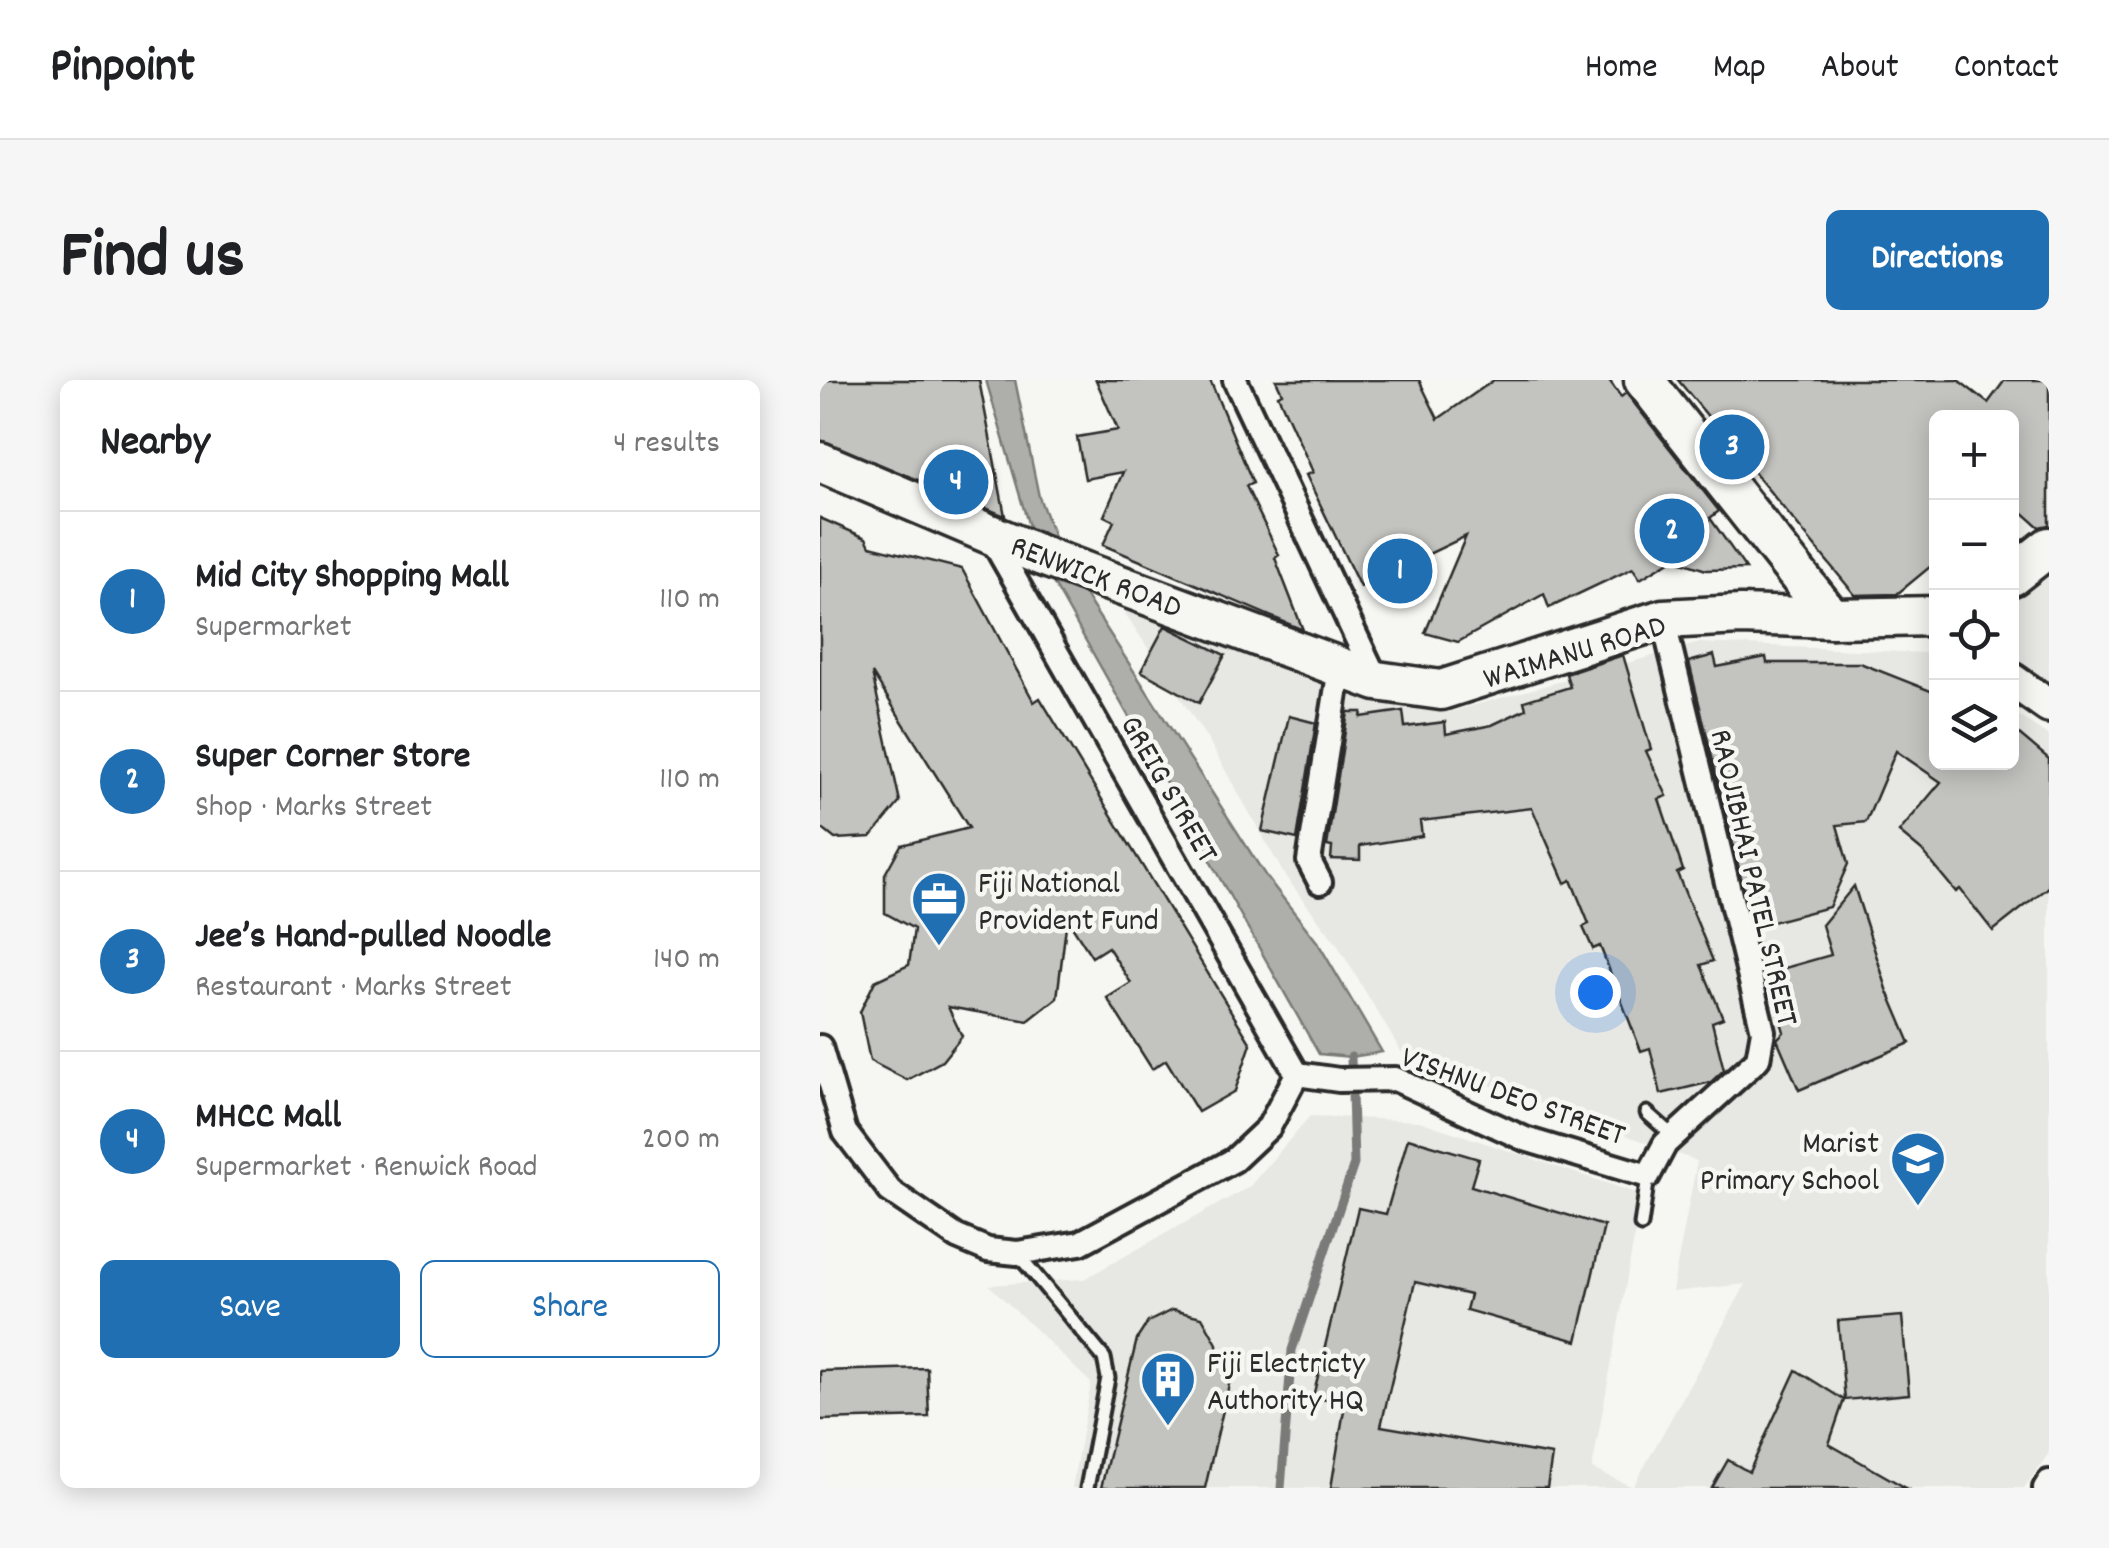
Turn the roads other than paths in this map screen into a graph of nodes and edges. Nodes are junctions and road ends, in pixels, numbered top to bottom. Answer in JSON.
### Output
{"nodes":[{"id":1,"x":1235,"y":380,"type":"edge"},
{"id":2,"x":1644,"y":380,"type":"edge"},
{"id":3,"x":820,"y":462,"type":"edge"},
{"id":4,"x":989,"y":534,"type":"junction"},
{"id":5,"x":2049,"y":547,"type":"edge"},
{"id":6,"x":2019,"y":571,"type":"edge"},
{"id":7,"x":1929,"y":616,"type":"edge"},
{"id":8,"x":1832,"y":618,"type":"junction"},
{"id":9,"x":1664,"y":619,"type":"junction"},
{"id":10,"x":1340,"y":668,"type":"junction"},
{"id":11,"x":1377,"y":682,"type":"junction"},
{"id":12,"x":2019,"y":685,"type":"edge"},
{"id":13,"x":2049,"y":706,"type":"edge"},
{"id":14,"x":1320,"y":882,"type":"dead end"},
{"id":15,"x":820,"y":1047,"type":"edge"},
{"id":16,"x":1297,"y":1074,"type":"junction"},
{"id":17,"x":1646,"y":1113,"type":"dead end"},
{"id":18,"x":1673,"y":1136,"type":"junction"},
{"id":19,"x":1648,"y":1176,"type":"junction"},
{"id":20,"x":1642,"y":1225,"type":"dead end"},
{"id":21,"x":1017,"y":1252,"type":"junction"},
{"id":22,"x":2049,"y":1482,"type":"edge"},
{"id":23,"x":1087,"y":1488,"type":"edge"},
{"id":24,"x":2044,"y":1488,"type":"edge"}],
"edges":[{"from":1,"to":11,"type":"street"},
{"from":2,"to":8,"type":"main road"},
{"from":3,"to":4,"type":"main road","name":"RENWICK ROAD"},
{"from":4,"to":10,"type":"main road","name":"RENWICK ROAD"},
{"from":4,"to":16,"type":"street","name":"GREIG STREET"},
{"from":5,"to":6,"type":"main road"},
{"from":7,"to":8,"type":"main road","name":"WAIMANU ROAD"},
{"from":8,"to":9,"type":"main road","name":"WAIMANU ROAD"},
{"from":9,"to":11,"type":"main road","name":"WAIMANU ROAD"},
{"from":9,"to":18,"type":"street","name":"RAOJIBHAI PATEL STREET"},
{"from":10,"to":11,"type":"main road","name":"RENWICK ROAD"},
{"from":10,"to":14,"type":"street"},
{"from":12,"to":13,"type":"main road"},
{"from":15,"to":21,"type":"street"},
{"from":16,"to":19,"type":"street","name":"VISHNU DEO STREET"},
{"from":16,"to":21,"type":"street"},
{"from":17,"to":18,"type":"lane"},
{"from":18,"to":19,"type":"street","name":"RAOJIBHAI PATEL STREET"},
{"from":19,"to":20,"type":"lane","name":"RAOJIBHAI PATEL STREET"},
{"from":21,"to":23,"type":"lane"},
{"from":22,"to":24,"type":"street"}]}
